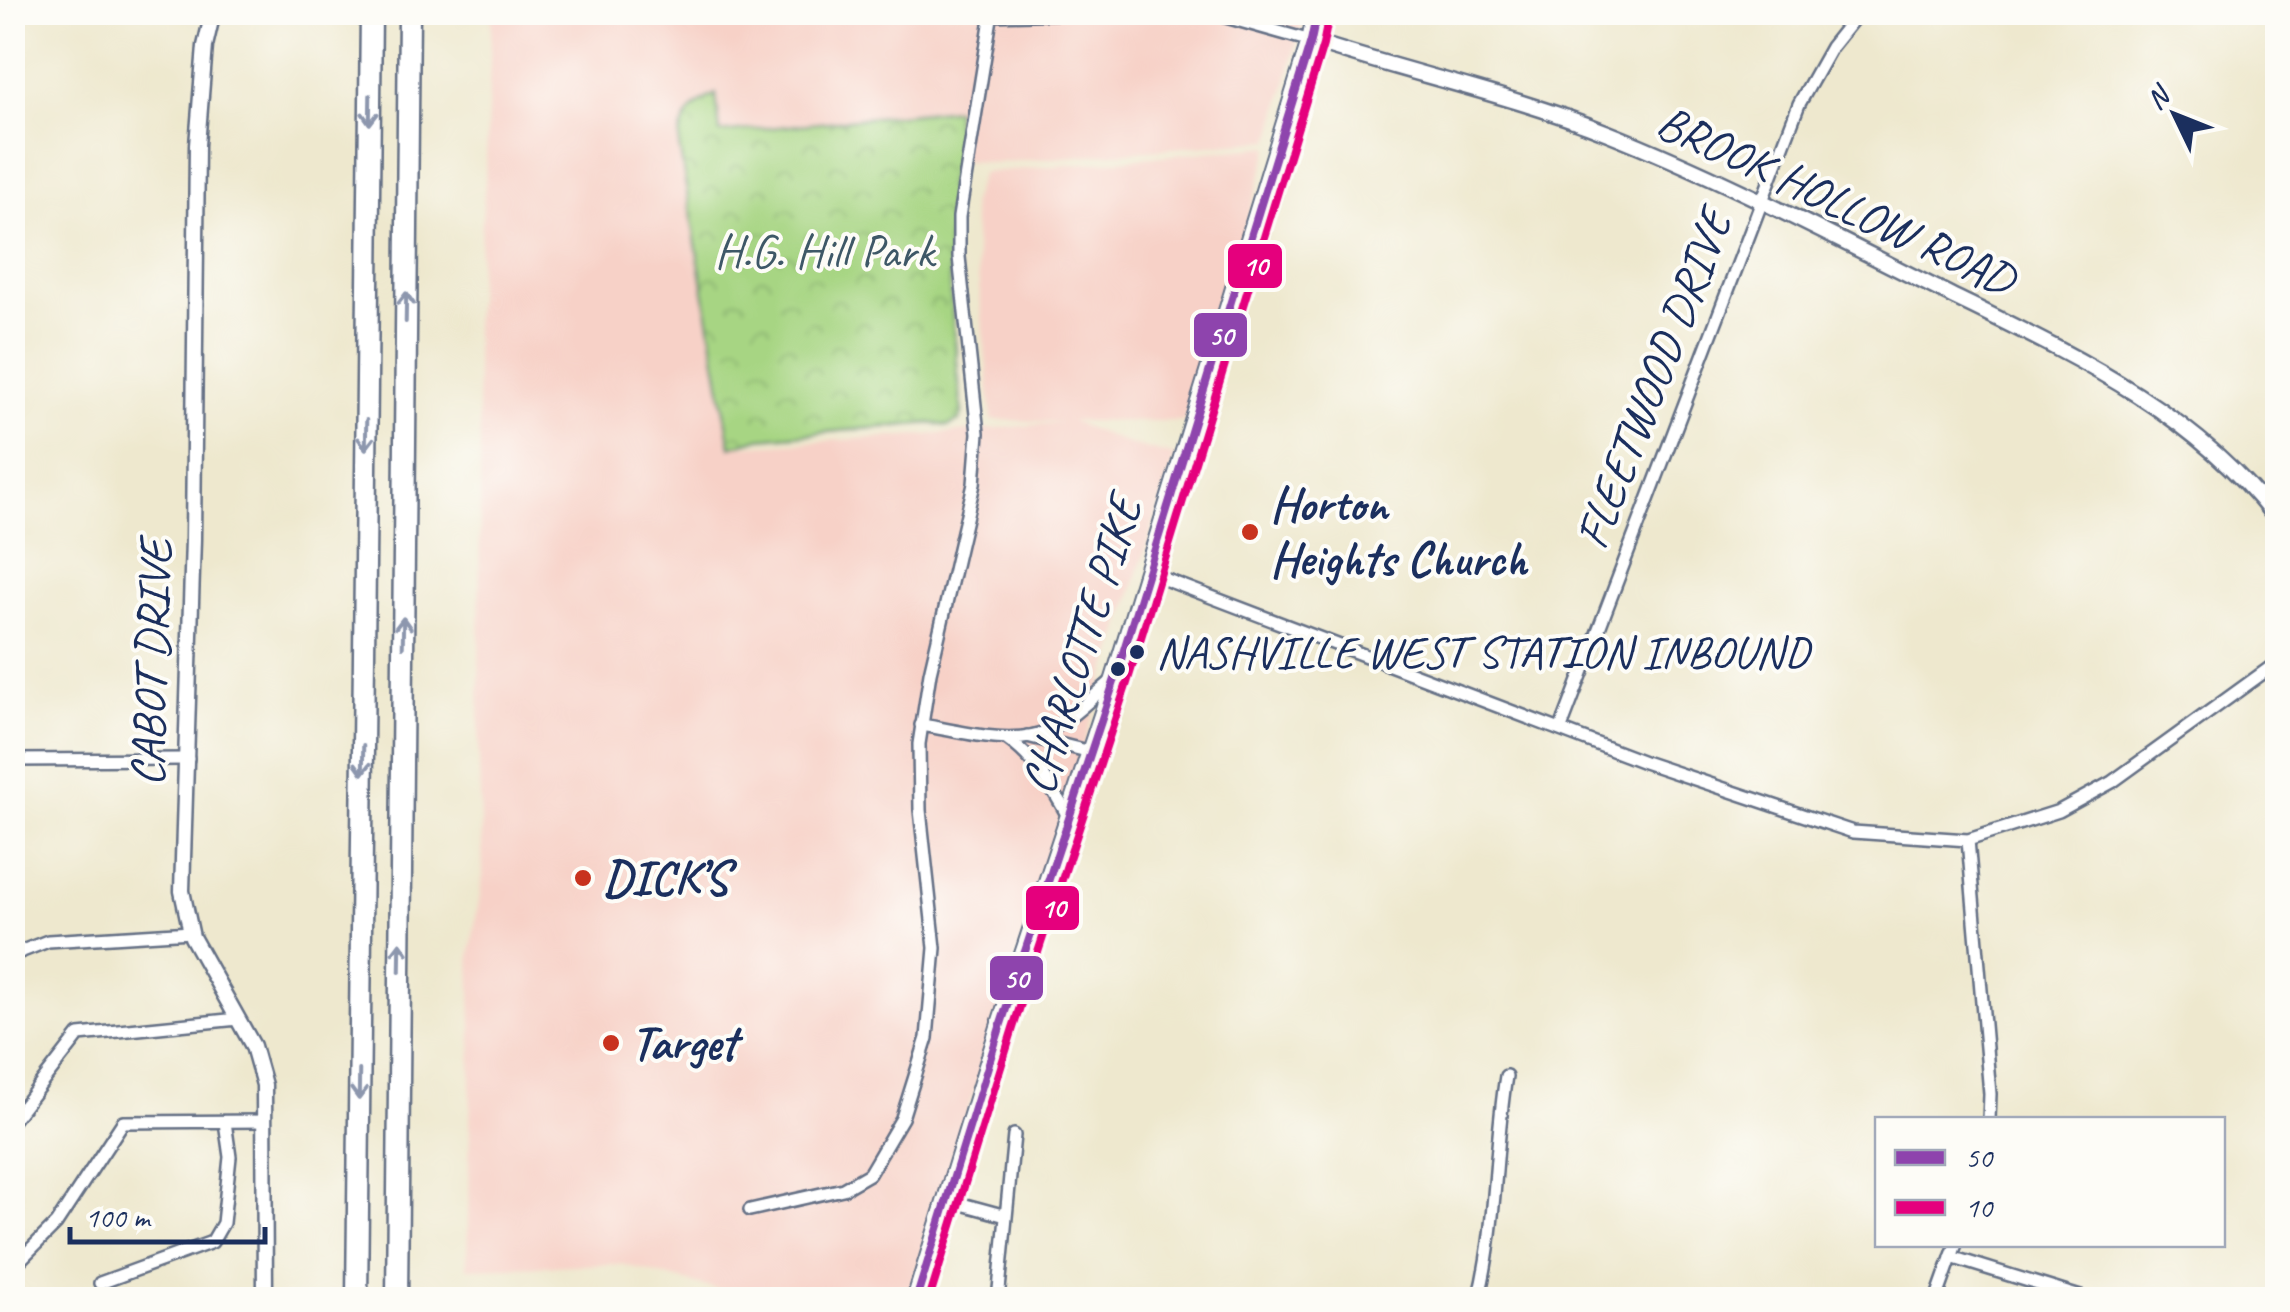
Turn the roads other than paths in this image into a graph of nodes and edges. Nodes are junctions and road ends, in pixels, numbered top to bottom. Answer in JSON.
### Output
{"nodes":[{"id":1,"x":213,"y":12,"type":"edge"},
{"id":2,"x":371,"y":12,"type":"edge"},
{"id":3,"x":409,"y":12,"type":"edge"},
{"id":4,"x":1104,"y":12,"type":"edge"},
{"id":5,"x":1208,"y":12,"type":"edge"},
{"id":6,"x":1316,"y":12,"type":"edge"},
{"id":7,"x":1859,"y":12,"type":"edge"},
{"id":8,"x":991,"y":14,"type":"edge"},
{"id":9,"x":1311,"y":41,"type":"junction"},
{"id":10,"x":1762,"y":200,"type":"junction"},
{"id":11,"x":2278,"y":520,"type":"edge"},
{"id":12,"x":1146,"y":572,"type":"junction"},
{"id":13,"x":2278,"y":662,"type":"edge"},
{"id":14,"x":1115,"y":678,"type":"junction"},
{"id":15,"x":921,"y":725,"type":"junction"},
{"id":16,"x":1561,"y":728,"type":"junction"},
{"id":17,"x":1027,"y":736,"type":"junction"},
{"id":18,"x":1006,"y":738,"type":"junction"},
{"id":19,"x":1091,"y":752,"type":"junction"},
{"id":20,"x":188,"y":759,"type":"junction"},
{"id":21,"x":12,"y":760,"type":"edge"},
{"id":22,"x":1069,"y":818,"type":"junction"},
{"id":23,"x":1968,"y":840,"type":"junction"},
{"id":24,"x":191,"y":932,"type":"junction"},
{"id":25,"x":12,"y":955,"type":"edge"},
{"id":26,"x":238,"y":1019,"type":"junction"},
{"id":27,"x":1506,"y":1076,"type":"dead end"},
{"id":28,"x":1989,"y":1117,"type":"edge"},
{"id":29,"x":12,"y":1121,"type":"edge"},
{"id":30,"x":264,"y":1121,"type":"junction"},
{"id":31,"x":225,"y":1122,"type":"junction"},
{"id":32,"x":1014,"y":1135,"type":"dead end"},
{"id":33,"x":947,"y":1200,"type":"junction"},
{"id":34,"x":750,"y":1210,"type":"dead end"},
{"id":35,"x":1006,"y":1216,"type":"junction"},
{"id":36,"x":1954,"y":1251,"type":"edge"},
{"id":37,"x":12,"y":1268,"type":"edge"},
{"id":38,"x":100,"y":1283,"type":"dead end"},
{"id":39,"x":264,"y":1300,"type":"edge"},
{"id":40,"x":357,"y":1300,"type":"edge"},
{"id":41,"x":397,"y":1300,"type":"edge"},
{"id":42,"x":916,"y":1300,"type":"edge"},
{"id":43,"x":998,"y":1300,"type":"edge"},
{"id":44,"x":1478,"y":1300,"type":"edge"},
{"id":45,"x":1936,"y":1300,"type":"edge"},
{"id":46,"x":2090,"y":1300,"type":"edge"}],
"edges":[{"from":1,"to":20,"type":"street","name":"CABOT DRIVE"},
{"from":2,"to":40,"type":"highway","one_way":true},
{"from":41,"to":3,"type":"highway","one_way":true},
{"from":4,"to":8,"type":"street"},
{"from":5,"to":9,"type":"street"},
{"from":6,"to":9,"type":"main road","name":"CHARLOTTE PIKE"},
{"from":7,"to":10,"type":"street","name":"FLEETWOOD DRIVE"},
{"from":8,"to":15,"type":"street"},
{"from":9,"to":10,"type":"street","name":"BROOK HOLLOW ROAD"},
{"from":9,"to":12,"type":"main road","name":"CHARLOTTE PIKE"},
{"from":10,"to":11,"type":"street","name":"BROOK HOLLOW ROAD"},
{"from":10,"to":16,"type":"street","name":"FLEETWOOD DRIVE"},
{"from":12,"to":14,"type":"main road","name":"CHARLOTTE PIKE"},
{"from":12,"to":16,"type":"street"},
{"from":13,"to":23,"type":"street"},
{"from":14,"to":17,"type":"street"},
{"from":14,"to":19,"type":"main road","name":"CHARLOTTE PIKE"},
{"from":15,"to":18,"type":"street"},
{"from":15,"to":34,"type":"street"},
{"from":16,"to":23,"type":"street"},
{"from":17,"to":18,"type":"street"},
{"from":17,"to":19,"type":"street"},
{"from":18,"to":22,"type":"street"},
{"from":19,"to":22,"type":"main road","name":"CHARLOTTE PIKE"},
{"from":20,"to":21,"type":"street"},
{"from":20,"to":24,"type":"street","name":"CABOT DRIVE"},
{"from":22,"to":33,"type":"main road","name":"CHARLOTTE PIKE"},
{"from":23,"to":28,"type":"street"},
{"from":24,"to":25,"type":"street"},
{"from":24,"to":26,"type":"street","name":"CABOT DRIVE"},
{"from":26,"to":29,"type":"street"},
{"from":26,"to":30,"type":"street","name":"CABOT DRIVE"},
{"from":27,"to":44,"type":"street"},
{"from":30,"to":31,"type":"street"},
{"from":30,"to":39,"type":"street","name":"CABOT DRIVE"},
{"from":31,"to":37,"type":"street"},
{"from":31,"to":38,"type":"street"},
{"from":32,"to":35,"type":"street"},
{"from":33,"to":35,"type":"street"},
{"from":33,"to":42,"type":"main road","name":"CHARLOTTE PIKE"},
{"from":35,"to":43,"type":"street"},
{"from":36,"to":45,"type":"street"},
{"from":36,"to":46,"type":"street"}]}
